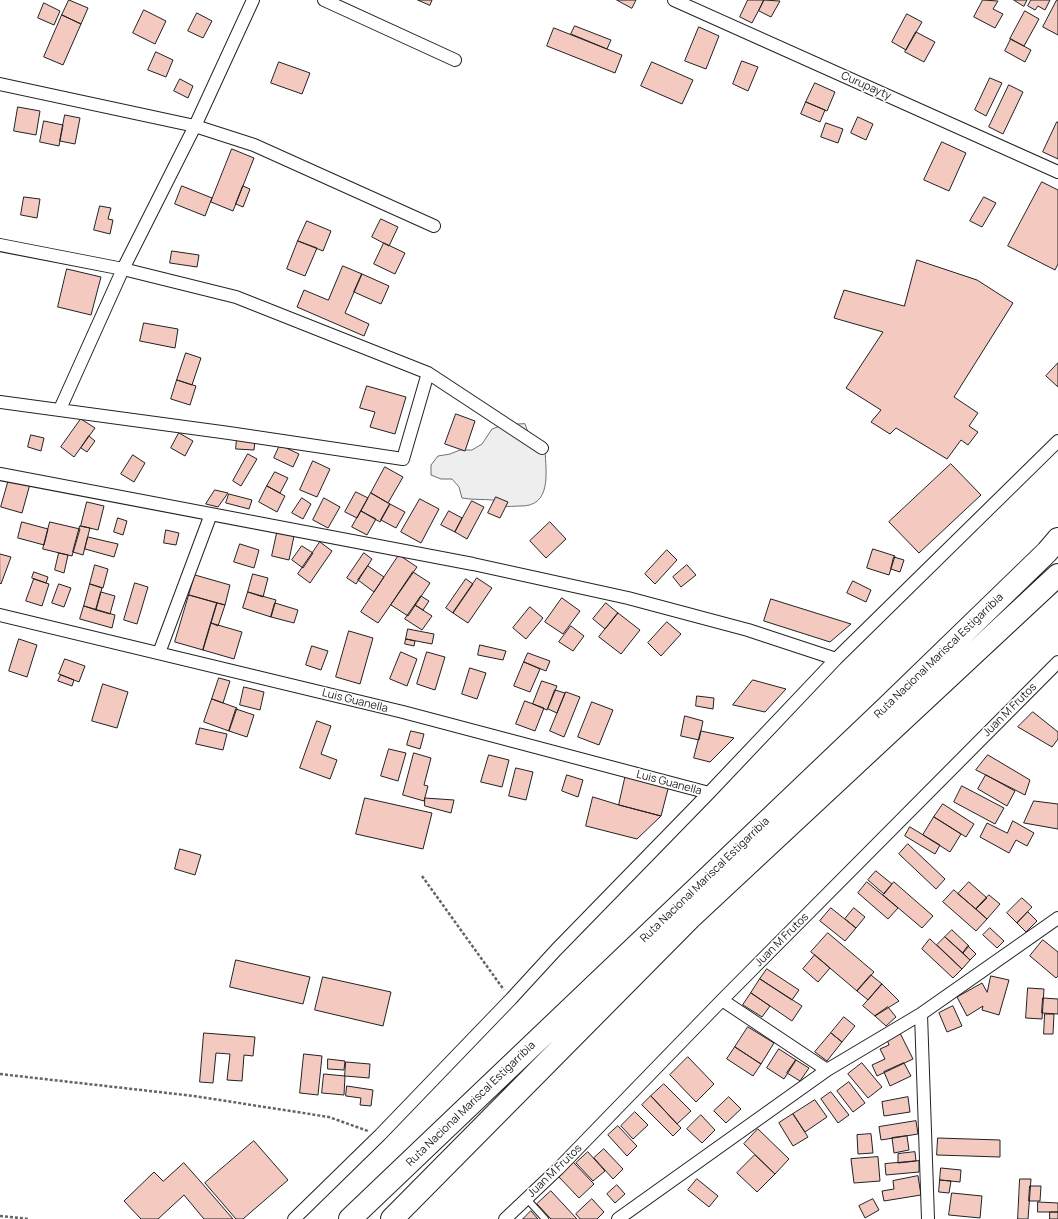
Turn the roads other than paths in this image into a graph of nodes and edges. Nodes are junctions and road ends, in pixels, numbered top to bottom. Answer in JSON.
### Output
{"nodes":[{"id":1,"x":253,"y":0,"type":"edge"},
{"id":2,"x":324,"y":0,"type":"edge"},
{"id":3,"x":674,"y":0,"type":"edge"},
{"id":4,"x":455,"y":60,"type":"dead end"},
{"id":5,"x":0,"y":84,"type":"edge"},
{"id":6,"x":195,"y":126,"type":"junction"},
{"id":7,"x":1058,"y":172,"type":"edge"},
{"id":8,"x":434,"y":226,"type":"dead end"},
{"id":9,"x":0,"y":245,"type":"edge"},
{"id":10,"x":123,"y":270,"type":"junction"},
{"id":11,"x":428,"y":373,"type":"junction"},
{"id":12,"x":0,"y":402,"type":"edge"},
{"id":13,"x":60,"y":409,"type":"junction"},
{"id":14,"x":1058,"y":441,"type":"edge"},
{"id":15,"x":542,"y":448,"type":"dead end"},
{"id":16,"x":0,"y":474,"type":"edge"},
{"id":17,"x":211,"y":514,"type":"junction"},
{"id":18,"x":1058,"y":539,"type":"edge"},
{"id":19,"x":1058,"y":575,"type":"edge"},
{"id":20,"x":0,"y":615,"type":"edge"},
{"id":21,"x":159,"y":653,"type":"junction"},
{"id":22,"x":836,"y":659,"type":"junction"},
{"id":23,"x":1058,"y":662,"type":"edge"},
{"id":24,"x":1053,"y":672,"type":"edge"},
{"id":25,"x":709,"y":793,"type":"junction"},
{"id":26,"x":1057,"y":920,"type":"edge"},
{"id":27,"x":722,"y":1000,"type":"junction"},
{"id":28,"x":921,"y":1014,"type":"junction"},
{"id":29,"x":827,"y":1070,"type":"junction"},
{"id":30,"x":527,"y":1199,"type":"junction"},
{"id":31,"x":294,"y":1219,"type":"edge"},
{"id":32,"x":350,"y":1219,"type":"edge"},
{"id":33,"x":392,"y":1219,"type":"edge"},
{"id":34,"x":505,"y":1219,"type":"edge"},
{"id":35,"x":545,"y":1219,"type":"edge"},
{"id":36,"x":618,"y":1219,"type":"edge"},
{"id":37,"x":928,"y":1219,"type":"edge"}],
"edges":[{"from":1,"to":6,"type":"street"},
{"from":2,"to":4,"type":"street"},
{"from":3,"to":7,"type":"street","name":"Curupayty"},
{"from":5,"to":6,"type":"street"},
{"from":6,"to":8,"type":"street"},
{"from":6,"to":10,"type":"street"},
{"from":9,"to":10,"type":"street"},
{"from":10,"to":11,"type":"street"},
{"from":10,"to":13,"type":"street"},
{"from":11,"to":13,"type":"street"},
{"from":11,"to":15,"type":"street"},
{"from":12,"to":13,"type":"street"},
{"from":14,"to":22,"type":"street"},
{"from":16,"to":17,"type":"street"},
{"from":17,"to":21,"type":"street"},
{"from":17,"to":22,"type":"street"},
{"from":18,"to":32,"type":"highway","name":"Ruta Nacional Mariscal Estigarribia"},
{"from":19,"to":33,"type":"highway","name":"Ruta Nacional Mariscal Estigarribia"},
{"from":20,"to":21,"type":"street","name":"Luis Guanella"},
{"from":21,"to":25,"type":"street","name":"Luis Guanella"},
{"from":22,"to":25,"type":"street"},
{"from":23,"to":24,"type":"street","name":"Juan M Frutos"},
{"from":24,"to":27,"type":"street","name":"Juan M Frutos"},
{"from":25,"to":31,"type":"street"},
{"from":26,"to":28,"type":"street"},
{"from":27,"to":29,"type":"street"},
{"from":27,"to":30,"type":"street","name":"Juan M Frutos"},
{"from":28,"to":29,"type":"street"},
{"from":28,"to":37,"type":"street"},
{"from":29,"to":36,"type":"street"},
{"from":30,"to":34,"type":"street","name":"Juan M Frutos"},
{"from":30,"to":35,"type":"lane"}]}
